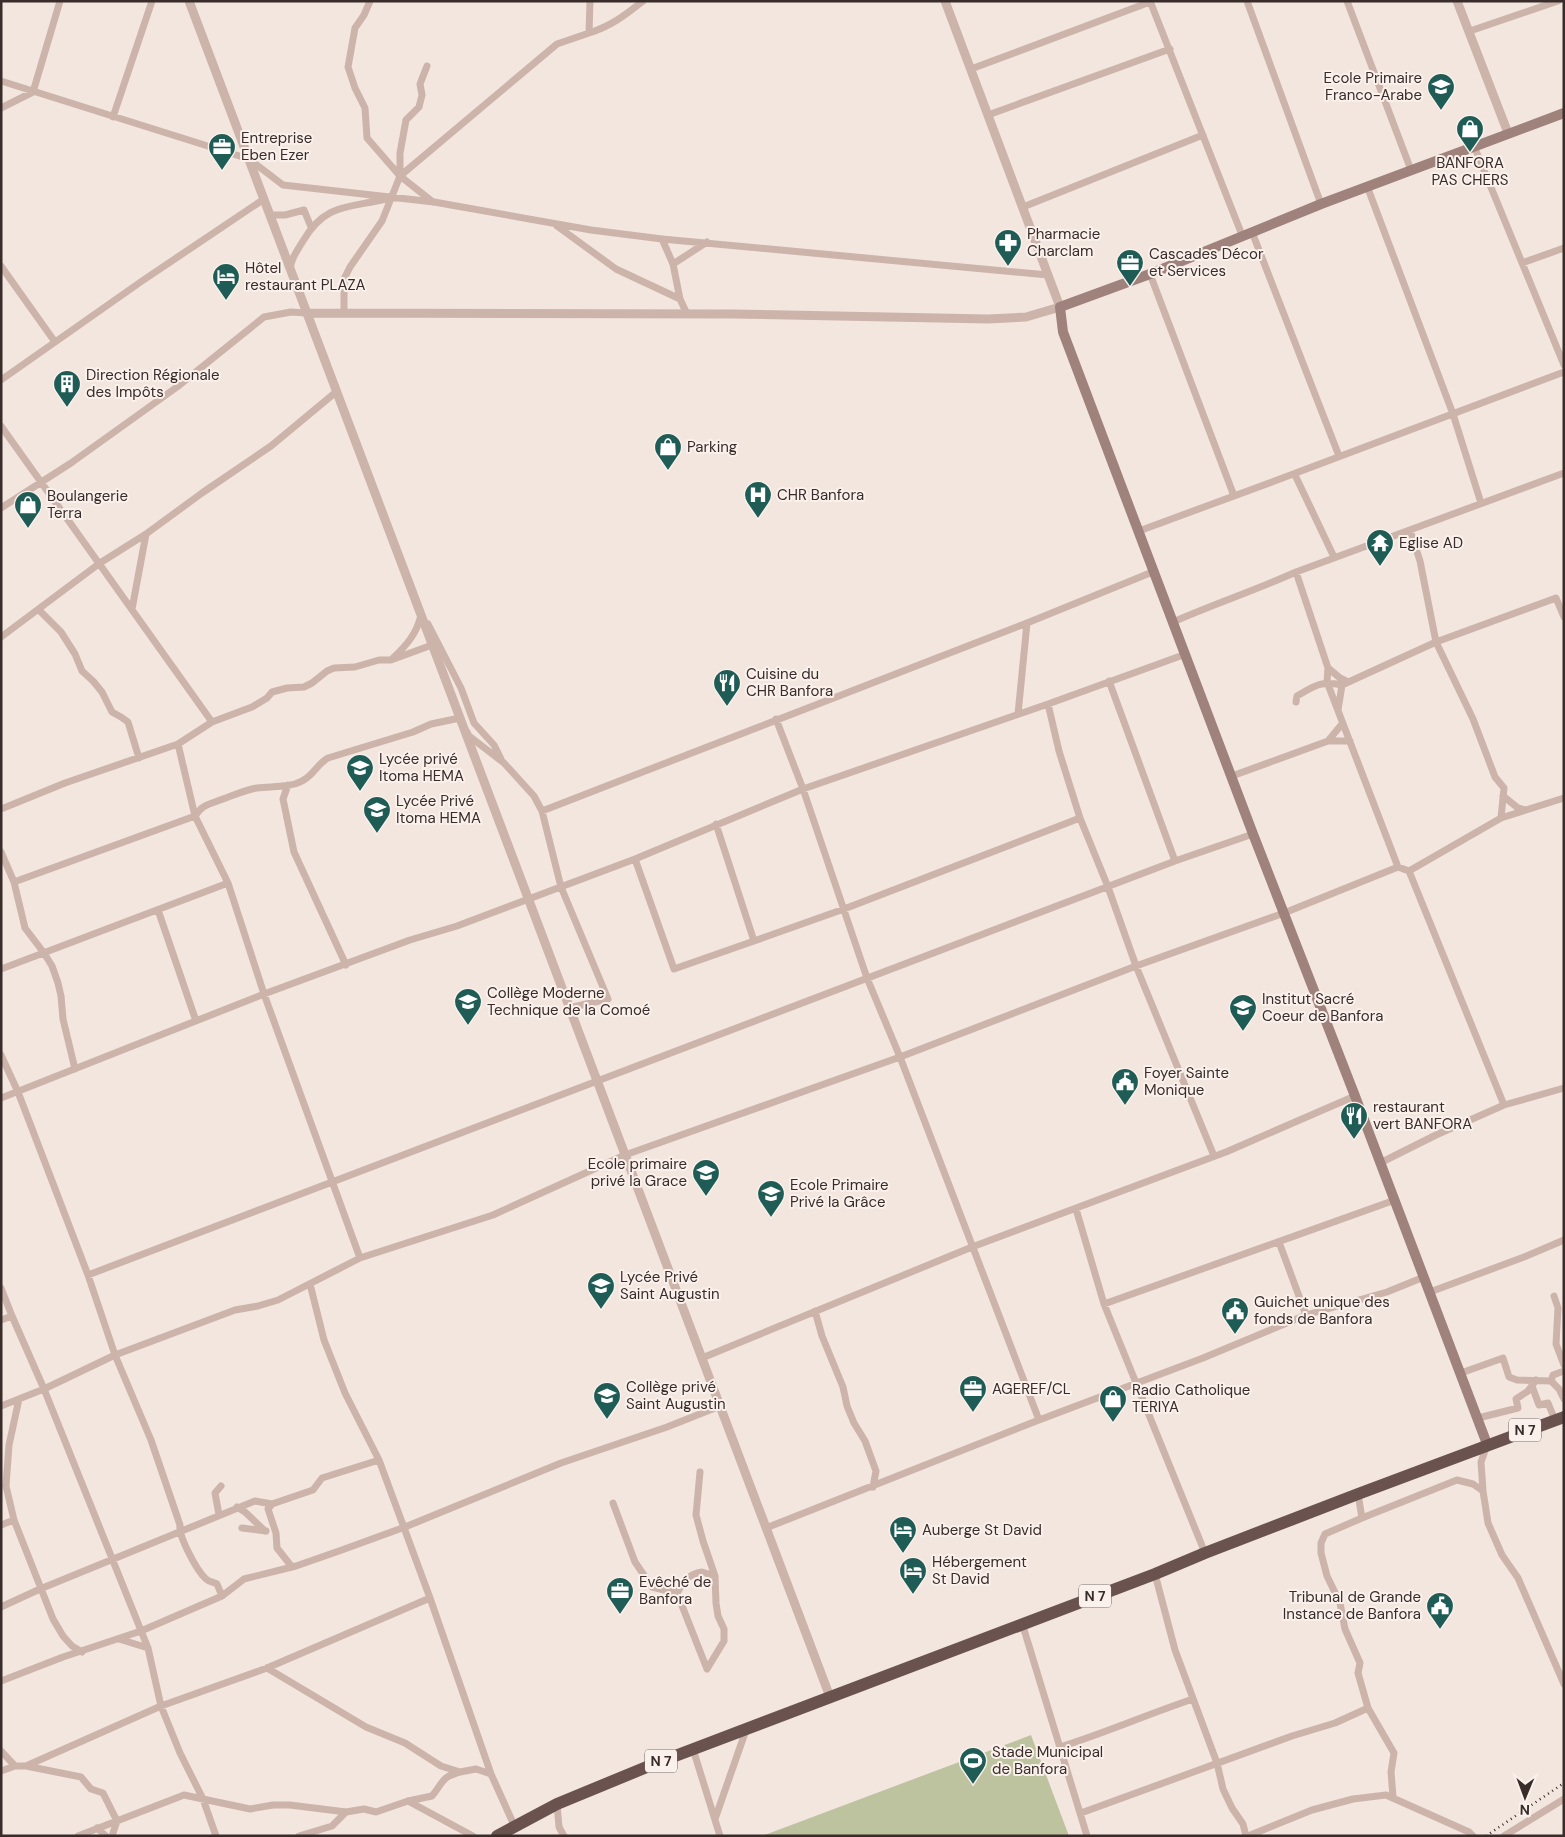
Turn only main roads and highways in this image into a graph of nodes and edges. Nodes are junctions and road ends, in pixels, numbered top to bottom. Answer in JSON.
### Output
{"nodes":[{"id":1,"x":1564,"y":113,"type":"edge"},
{"id":2,"x":1559,"y":1418,"type":"edge"},
{"id":3,"x":1487,"y":1444,"type":"junction"},
{"id":4,"x":497,"y":1836,"type":"edge"}],
"edges":[{"from":1,"to":3,"type":"main road"},
{"from":2,"to":3,"type":"highway","number":"N 7"},
{"from":3,"to":4,"type":"highway","number":"N 7"}]}
